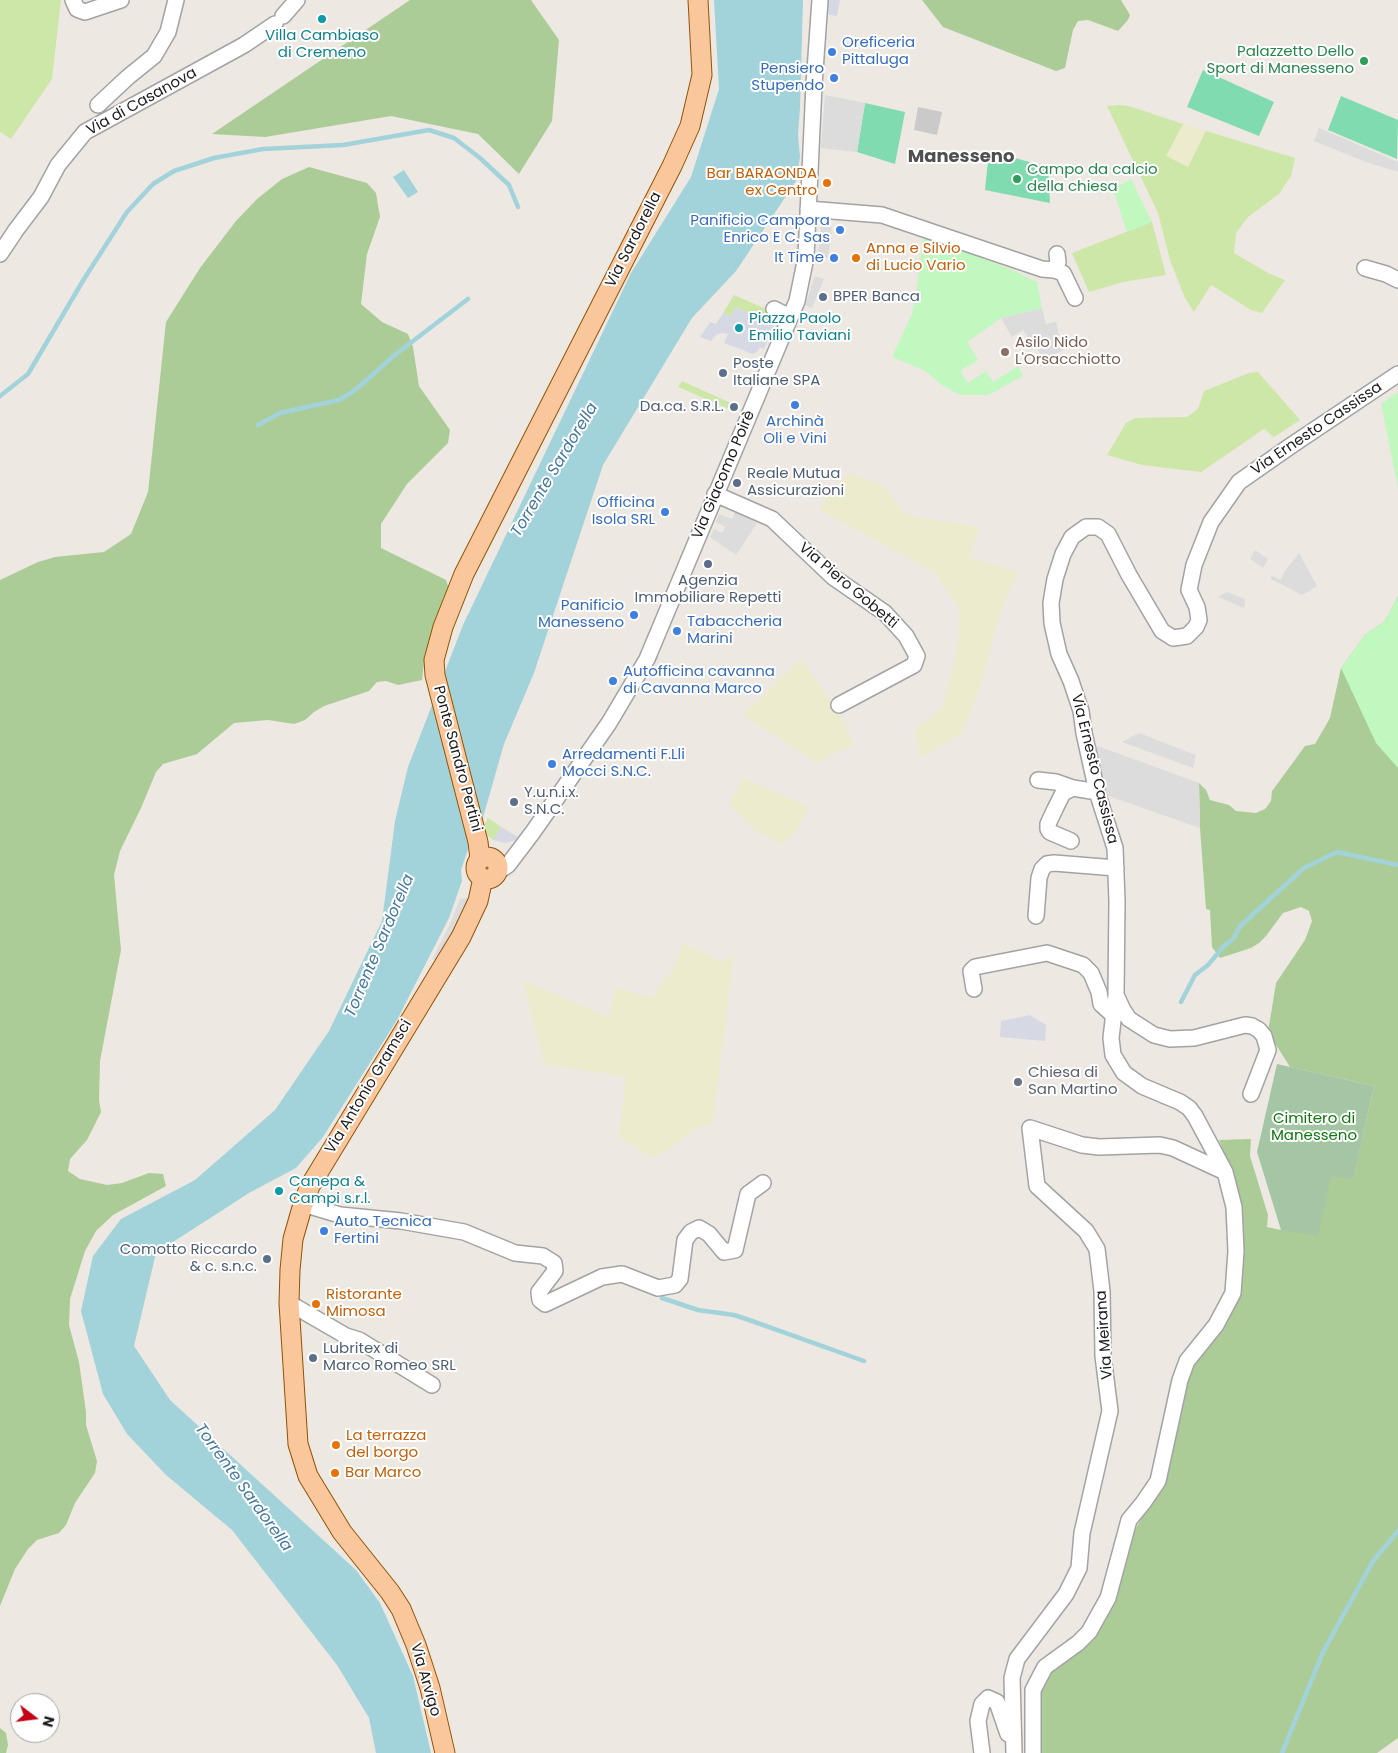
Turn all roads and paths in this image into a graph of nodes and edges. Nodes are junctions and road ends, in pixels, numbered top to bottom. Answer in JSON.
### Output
{"nodes":[{"id":1,"x":73,"y":0,"type":"edge"},
{"id":2,"x":121,"y":0,"type":"edge"},
{"id":3,"x":176,"y":0,"type":"edge"},
{"id":4,"x":297,"y":0,"type":"edge"},
{"id":5,"x":698,"y":0,"type":"edge"},
{"id":6,"x":820,"y":0,"type":"edge"},
{"id":7,"x":98,"y":105,"type":"dead end"},
{"id":8,"x":808,"y":209,"type":"junction"},
{"id":9,"x":0,"y":254,"type":"edge"},
{"id":10,"x":1058,"y":254,"type":"dead end"},
{"id":11,"x":1365,"y":268,"type":"dead end"},
{"id":12,"x":1054,"y":270,"type":"junction"},
{"id":13,"x":1398,"y":280,"type":"edge"},
{"id":14,"x":1076,"y":298,"type":"dead end"},
{"id":15,"x":774,"y":309,"type":"dead end"},
{"id":16,"x":790,"y":317,"type":"junction"},
{"id":17,"x":1398,"y":374,"type":"edge"},
{"id":18,"x":715,"y":494,"type":"junction"},
{"id":19,"x":435,"y":675,"type":"joint"},
{"id":20,"x":838,"y":705,"type":"dead end"},
{"id":21,"x":1038,"y":780,"type":"dead end"},
{"id":22,"x":1073,"y":788,"type":"junction"},
{"id":23,"x":1097,"y":792,"type":"junction"},
{"id":24,"x":1071,"y":841,"type":"dead end"},
{"id":25,"x":1116,"y":868,"type":"junction"},
{"id":26,"x":490,"y":875,"type":"junction"},
{"id":27,"x":1036,"y":916,"type":"dead end"},
{"id":28,"x":974,"y":989,"type":"dead end"},
{"id":29,"x":1116,"y":995,"type":"junction"},
{"id":30,"x":1113,"y":1015,"type":"junction"},
{"id":31,"x":1251,"y":1094,"type":"dead end"},
{"id":32,"x":1224,"y":1172,"type":"junction"},
{"id":33,"x":763,"y":1184,"type":"dead end"},
{"id":34,"x":302,"y":1204,"type":"junction"},
{"id":35,"x":289,"y":1303,"type":"junction"},
{"id":36,"x":432,"y":1385,"type":"dead end"},
{"id":37,"x":401,"y":1609,"type":"joint"},
{"id":38,"x":1013,"y":1750,"type":"edge"},
{"id":39,"x":445,"y":1753,"type":"edge"},
{"id":40,"x":982,"y":1753,"type":"edge"},
{"id":41,"x":1033,"y":1753,"type":"edge"}],
"edges":[{"from":1,"to":2,"type":"street"},
{"from":3,"to":7,"type":"street"},
{"from":4,"to":9,"type":"street","name":"Via di Casanova"},
{"from":5,"to":19,"type":"main road","name":"Via Sardorella"},
{"from":6,"to":8,"type":"street","name":"Via Giacomo Poirè"},
{"from":8,"to":12,"type":"street"},
{"from":8,"to":16,"type":"street","name":"Via Giacomo Poirè"},
{"from":10,"to":12,"type":"street"},
{"from":11,"to":13,"type":"street"},
{"from":12,"to":14,"type":"street"},
{"from":15,"to":16,"type":"street"},
{"from":16,"to":18,"type":"street","name":"Via Giacomo Poirè"},
{"from":17,"to":23,"type":"street","name":"Via Ernesto Cassissa"},
{"from":18,"to":20,"type":"street","name":"Via Piero Gobetti"},
{"from":18,"to":26,"type":"street","name":"Via Giacomo Poirè"},
{"from":19,"to":26,"type":"main road","name":"Ponte Sandro Pertini"},
{"from":21,"to":22,"type":"street"},
{"from":22,"to":23,"type":"street"},
{"from":22,"to":24,"type":"street"},
{"from":23,"to":25,"type":"street","name":"Via Ernesto Cassissa"},
{"from":25,"to":27,"type":"street"},
{"from":25,"to":29,"type":"street","name":"Via Ernesto Cassissa"},
{"from":26,"to":34,"type":"main road","name":"Via Antonio Gramsci"},
{"from":28,"to":30,"type":"street"},
{"from":29,"to":30,"type":"street","name":"Via Ernesto Cassissa"},
{"from":29,"to":31,"type":"street"},
{"from":30,"to":32,"type":"street","name":"Via Ernesto Cassissa"},
{"from":32,"to":38,"type":"street","name":"Via Meirana"},
{"from":32,"to":41,"type":"street","name":"Via Ernesto Cassissa"},
{"from":33,"to":34,"type":"street"},
{"from":34,"to":35,"type":"main road","name":"Via Antonio Gramsci"},
{"from":35,"to":36,"type":"street"},
{"from":35,"to":37,"type":"main road","name":"Via Antonio Gramsci"},
{"from":37,"to":39,"type":"main road","name":"Via Arvigo"},
{"from":38,"to":40,"type":"street","name":"Via Meirana"}]}
